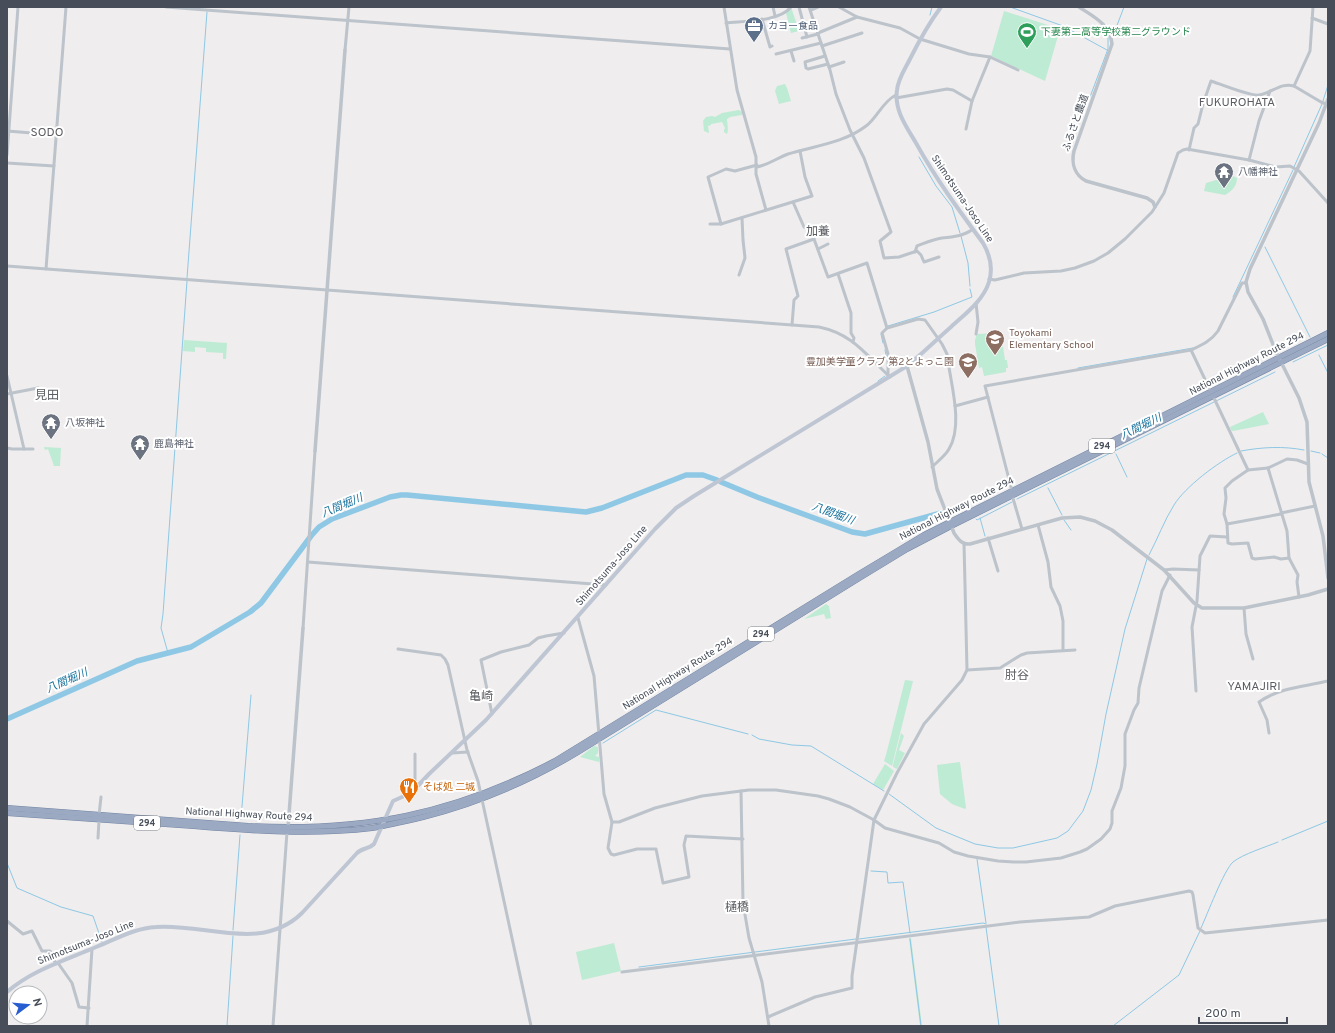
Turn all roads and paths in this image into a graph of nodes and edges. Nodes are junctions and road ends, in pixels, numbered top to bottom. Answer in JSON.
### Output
{"nodes":[{"id":1,"x":18,"y":7,"type":"edge"},
{"id":2,"x":66,"y":7,"type":"edge"},
{"id":3,"x":166,"y":7,"type":"edge"},
{"id":4,"x":349,"y":7,"type":"edge"},
{"id":5,"x":724,"y":7,"type":"edge"},
{"id":6,"x":772,"y":7,"type":"edge"},
{"id":7,"x":791,"y":7,"type":"edge"},
{"id":8,"x":799,"y":7,"type":"edge"},
{"id":9,"x":818,"y":7,"type":"edge"},
{"id":10,"x":839,"y":7,"type":"edge"},
{"id":11,"x":941,"y":7,"type":"edge"},
{"id":12,"x":1078,"y":7,"type":"edge"},
{"id":13,"x":1313,"y":7,"type":"edge"},
{"id":14,"x":810,"y":9,"type":"edge"},
{"id":15,"x":775,"y":16,"type":"junction"},
{"id":16,"x":857,"y":17,"type":"junction"},
{"id":17,"x":1312,"y":18,"type":"junction"},
{"id":18,"x":762,"y":19,"type":"junction"},
{"id":19,"x":348,"y":21,"type":"junction"},
{"id":20,"x":726,"y":23,"type":"junction"},
{"id":21,"x":1328,"y":24,"type":"edge"},
{"id":22,"x":862,"y":33,"type":"dead end"},
{"id":23,"x":818,"y":34,"type":"junction"},
{"id":24,"x":807,"y":37,"type":"junction"},
{"id":25,"x":802,"y":38,"type":"dead end"},
{"id":26,"x":920,"y":39,"type":"junction"},
{"id":27,"x":822,"y":45,"type":"junction"},
{"id":28,"x":772,"y":46,"type":"dead end"},
{"id":29,"x":730,"y":49,"type":"junction"},
{"id":30,"x":345,"y":50,"type":"joint"},
{"id":31,"x":791,"y":51,"type":"junction"},
{"id":32,"x":776,"y":54,"type":"dead end"},
{"id":33,"x":825,"y":56,"type":"junction"},
{"id":34,"x":990,"y":58,"type":"junction"},
{"id":35,"x":794,"y":61,"type":"dead end"},
{"id":36,"x":844,"y":62,"type":"dead end"},
{"id":37,"x":828,"y":66,"type":"junction"},
{"id":38,"x":1018,"y":70,"type":"dead end"},
{"id":39,"x":1294,"y":86,"type":"junction"},
{"id":40,"x":1270,"y":91,"type":"junction"},
{"id":41,"x":896,"y":96,"type":"junction"},
{"id":42,"x":1328,"y":99,"type":"edge"},
{"id":43,"x":972,"y":101,"type":"junction"},
{"id":44,"x":1325,"y":103,"type":"edge"},
{"id":45,"x":966,"y":129,"type":"dead end"},
{"id":46,"x":8,"y":131,"type":"edge"},
{"id":47,"x":852,"y":134,"type":"junction"},
{"id":48,"x":56,"y":135,"type":"junction"},
{"id":49,"x":1189,"y":150,"type":"junction"},
{"id":50,"x":800,"y":151,"type":"junction"},
{"id":51,"x":7,"y":155,"type":"edge"},
{"id":52,"x":1249,"y":160,"type":"junction"},
{"id":53,"x":7,"y":163,"type":"edge"},
{"id":54,"x":54,"y":166,"type":"junction"},
{"id":55,"x":757,"y":166,"type":"junction"},
{"id":56,"x":1295,"y":168,"type":"junction"},
{"id":57,"x":709,"y":182,"type":"junction"},
{"id":58,"x":704,"y":183,"type":"dead end"},
{"id":59,"x":793,"y":202,"type":"junction"},
{"id":60,"x":1328,"y":203,"type":"edge"},
{"id":61,"x":1155,"y":207,"type":"junction"},
{"id":62,"x":766,"y":210,"type":"junction"},
{"id":63,"x":742,"y":218,"type":"junction"},
{"id":64,"x":710,"y":224,"type":"dead end"},
{"id":65,"x":720,"y":224,"type":"junction"},
{"id":66,"x":973,"y":229,"type":"junction"},
{"id":67,"x":814,"y":239,"type":"junction"},
{"id":68,"x":828,"y":244,"type":"dead end"},
{"id":69,"x":818,"y":249,"type":"junction"},
{"id":70,"x":915,"y":252,"type":"junction"},
{"id":71,"x":939,"y":258,"type":"dead end"},
{"id":72,"x":7,"y":266,"type":"edge"},
{"id":73,"x":46,"y":269,"type":"junction"},
{"id":74,"x":838,"y":274,"type":"junction"},
{"id":75,"x":740,"y":275,"type":"dead end"},
{"id":76,"x":989,"y":279,"type":"junction"},
{"id":77,"x":1246,"y":283,"type":"junction"},
{"id":78,"x":327,"y":290,"type":"junction"},
{"id":79,"x":976,"y":303,"type":"junction"},
{"id":80,"x":792,"y":325,"type":"junction"},
{"id":81,"x":887,"y":328,"type":"junction"},
{"id":82,"x":1328,"y":333,"type":"edge"},
{"id":83,"x":976,"y":334,"type":"dead end"},
{"id":84,"x":938,"y":339,"type":"junction"},
{"id":85,"x":1328,"y":339,"type":"edge"},
{"id":86,"x":853,"y":342,"type":"junction"},
{"id":87,"x":1191,"y":350,"type":"junction"},
{"id":88,"x":1280,"y":360,"type":"junction"},
{"id":89,"x":907,"y":366,"type":"junction"},
{"id":90,"x":7,"y":376,"type":"edge"},
{"id":91,"x":889,"y":376,"type":"junction"},
{"id":92,"x":38,"y":388,"type":"dead end"},
{"id":93,"x":9,"y":394,"type":"edge"},
{"id":94,"x":1214,"y":397,"type":"junction"},
{"id":95,"x":988,"y":398,"type":"junction"},
{"id":96,"x":955,"y":406,"type":"junction"},
{"id":97,"x":7,"y":448,"type":"edge"},
{"id":98,"x":24,"y":449,"type":"junction"},
{"id":99,"x":34,"y":449,"type":"dead end"},
{"id":100,"x":315,"y":451,"type":"joint"},
{"id":101,"x":1308,"y":464,"type":"junction"},
{"id":102,"x":932,"y":467,"type":"junction"},
{"id":103,"x":1268,"y":468,"type":"junction"},
{"id":104,"x":1248,"y":470,"type":"junction"},
{"id":105,"x":1012,"y":493,"type":"junction"},
{"id":106,"x":1315,"y":506,"type":"junction"},
{"id":107,"x":1281,"y":513,"type":"junction"},
{"id":108,"x":950,"y":524,"type":"junction"},
{"id":109,"x":1227,"y":524,"type":"junction"},
{"id":110,"x":1038,"y":525,"type":"junction"},
{"id":111,"x":1022,"y":529,"type":"junction"},
{"id":112,"x":1227,"y":537,"type":"junction"},
{"id":113,"x":988,"y":538,"type":"junction"},
{"id":114,"x":964,"y":543,"type":"junction"},
{"id":115,"x":1289,"y":558,"type":"junction"},
{"id":116,"x":308,"y":562,"type":"junction"},
{"id":117,"x":1164,"y":570,"type":"junction"},
{"id":118,"x":1199,"y":570,"type":"junction"},
{"id":119,"x":998,"y":571,"type":"dead end"},
{"id":120,"x":1170,"y":575,"type":"junction"},
{"id":121,"x":1328,"y":578,"type":"edge"},
{"id":122,"x":606,"y":585,"type":"junction"},
{"id":123,"x":1328,"y":589,"type":"edge"},
{"id":124,"x":1299,"y":597,"type":"junction"},
{"id":125,"x":1196,"y":605,"type":"junction"},
{"id":126,"x":1244,"y":608,"type":"junction"},
{"id":127,"x":578,"y":618,"type":"junction"},
{"id":128,"x":303,"y":628,"type":"joint"},
{"id":129,"x":564,"y":633,"type":"junction"},
{"id":130,"x":398,"y":649,"type":"dead end"},
{"id":131,"x":1063,"y":650,"type":"junction"},
{"id":132,"x":1075,"y":650,"type":"dead end"},
{"id":133,"x":1253,"y":659,"type":"dead end"},
{"id":134,"x":967,"y":670,"type":"junction"},
{"id":135,"x":1328,"y":681,"type":"edge"},
{"id":136,"x":1196,"y":691,"type":"dead end"},
{"id":137,"x":492,"y":714,"type":"junction"},
{"id":138,"x":1269,"y":733,"type":"dead end"},
{"id":139,"x":598,"y":737,"type":"junction"},
{"id":140,"x":465,"y":741,"type":"junction"},
{"id":141,"x":468,"y":752,"type":"junction"},
{"id":142,"x":452,"y":753,"type":"junction"},
{"id":143,"x":415,"y":754,"type":"dead end"},
{"id":144,"x":415,"y":789,"type":"junction"},
{"id":145,"x":741,"y":791,"type":"junction"},
{"id":146,"x":101,"y":797,"type":"dead end"},
{"id":147,"x":481,"y":797,"type":"junction"},
{"id":148,"x":7,"y":808,"type":"edge"},
{"id":149,"x":7,"y":813,"type":"edge"},
{"id":150,"x":99,"y":817,"type":"junction"},
{"id":151,"x":874,"y":820,"type":"junction"},
{"id":152,"x":612,"y":822,"type":"junction"},
{"id":153,"x":383,"y":823,"type":"junction"},
{"id":154,"x":288,"y":830,"type":"junction"},
{"id":155,"x":98,"y":838,"type":"dead end"},
{"id":156,"x":743,"y":839,"type":"junction"},
{"id":157,"x":1328,"y":920,"type":"edge"},
{"id":158,"x":7,"y":921,"type":"edge"},
{"id":159,"x":281,"y":928,"type":"junction"},
{"id":160,"x":857,"y":940,"type":"junction"},
{"id":161,"x":92,"y":949,"type":"junction"},
{"id":162,"x":753,"y":953,"type":"junction"},
{"id":163,"x":57,"y":963,"type":"junction"},
{"id":164,"x":622,"y":972,"type":"dead end"},
{"id":165,"x":7,"y":992,"type":"edge"},
{"id":166,"x":89,"y":1008,"type":"junction"},
{"id":167,"x":768,"y":1017,"type":"junction"},
{"id":168,"x":88,"y":1026,"type":"edge"},
{"id":169,"x":273,"y":1026,"type":"edge"},
{"id":170,"x":530,"y":1026,"type":"edge"},
{"id":171,"x":770,"y":1026,"type":"edge"}],
"edges":[{"from":1,"to":46,"type":"street"},
{"from":2,"to":48,"type":"street"},
{"from":3,"to":19,"type":"street"},
{"from":4,"to":19,"type":"street"},
{"from":5,"to":20,"type":"street"},
{"from":6,"to":15,"type":"street"},
{"from":7,"to":15,"type":"street"},
{"from":8,"to":24,"type":"street"},
{"from":9,"to":14,"type":"street"},
{"from":10,"to":16,"type":"street"},
{"from":11,"to":26,"type":"main road"},
{"from":12,"to":61,"type":"street","name":"ふるさと農道"},
{"from":13,"to":17,"type":"street"},
{"from":14,"to":23,"type":"street"},
{"from":15,"to":18,"type":"street"},
{"from":16,"to":23,"type":"street"},
{"from":16,"to":26,"type":"street"},
{"from":17,"to":21,"type":"street"},
{"from":17,"to":39,"type":"street"},
{"from":18,"to":20,"type":"street"},
{"from":18,"to":28,"type":"street"},
{"from":19,"to":29,"type":"street"},
{"from":19,"to":30,"type":"street"},
{"from":20,"to":29,"type":"street"},
{"from":22,"to":27,"type":"street"},
{"from":23,"to":24,"type":"street"},
{"from":23,"to":27,"type":"street"},
{"from":24,"to":25,"type":"street"},
{"from":26,"to":34,"type":"street"},
{"from":26,"to":41,"type":"main road"},
{"from":27,"to":31,"type":"street"},
{"from":27,"to":33,"type":"street"},
{"from":29,"to":55,"type":"street"},
{"from":30,"to":78,"type":"street"},
{"from":31,"to":32,"type":"street"},
{"from":31,"to":35,"type":"street"},
{"from":33,"to":37,"type":"street"},
{"from":33,"to":37,"type":"street"},
{"from":34,"to":38,"type":"street"},
{"from":34,"to":43,"type":"street"},
{"from":36,"to":37,"type":"street"},
{"from":37,"to":47,"type":"street"},
{"from":39,"to":40,"type":"street"},
{"from":39,"to":44,"type":"street"},
{"from":40,"to":49,"type":"street"},
{"from":40,"to":52,"type":"street"},
{"from":41,"to":43,"type":"street"},
{"from":41,"to":47,"type":"street"},
{"from":41,"to":66,"type":"main road","name":"Shimotsuma-Joso Line"},
{"from":42,"to":44,"type":"street"},
{"from":43,"to":45,"type":"street"},
{"from":44,"to":56,"type":"street"},
{"from":46,"to":48,"type":"street"},
{"from":46,"to":51,"type":"street"},
{"from":47,"to":50,"type":"street"},
{"from":47,"to":70,"type":"street"},
{"from":48,"to":54,"type":"street"},
{"from":49,"to":52,"type":"street"},
{"from":49,"to":61,"type":"street"},
{"from":50,"to":55,"type":"street"},
{"from":50,"to":59,"type":"street"},
{"from":52,"to":56,"type":"street"},
{"from":53,"to":54,"type":"street"},
{"from":54,"to":73,"type":"street"},
{"from":55,"to":57,"type":"street"},
{"from":55,"to":62,"type":"street"},
{"from":56,"to":60,"type":"street"},
{"from":56,"to":77,"type":"street"},
{"from":57,"to":58,"type":"street"},
{"from":57,"to":65,"type":"street"},
{"from":59,"to":62,"type":"street"},
{"from":59,"to":67,"type":"street"},
{"from":61,"to":76,"type":"street"},
{"from":62,"to":63,"type":"street"},
{"from":63,"to":65,"type":"street"},
{"from":63,"to":75,"type":"street"},
{"from":64,"to":65,"type":"street"},
{"from":66,"to":70,"type":"street"},
{"from":66,"to":76,"type":"main road","name":"Shimotsuma-Joso Line"},
{"from":67,"to":69,"type":"street"},
{"from":67,"to":80,"type":"street"},
{"from":68,"to":69,"type":"street"},
{"from":69,"to":74,"type":"street"},
{"from":70,"to":71,"type":"street"},
{"from":72,"to":73,"type":"street"},
{"from":73,"to":78,"type":"street"},
{"from":74,"to":81,"type":"street"},
{"from":74,"to":86,"type":"street"},
{"from":76,"to":79,"type":"main road","name":"Shimotsuma-Joso Line"},
{"from":77,"to":87,"type":"street"},
{"from":77,"to":88,"type":"street"},
{"from":78,"to":80,"type":"street"},
{"from":78,"to":100,"type":"street"},
{"from":79,"to":83,"type":"street"},
{"from":79,"to":84,"type":"main road","name":"Shimotsuma-Joso Line"},
{"from":80,"to":86,"type":"street"},
{"from":81,"to":84,"type":"street"},
{"from":81,"to":91,"type":"street"},
{"from":82,"to":88,"type":"highway","name":"National Highway Route 294","number":"294"},
{"from":84,"to":89,"type":"main road","name":"Shimotsuma-Joso Line"},
{"from":84,"to":96,"type":"street"},
{"from":85,"to":88,"type":"highway","name":"National Highway Route 294","number":"294"},
{"from":86,"to":91,"type":"street"},
{"from":87,"to":94,"type":"street"},
{"from":87,"to":95,"type":"street"},
{"from":88,"to":94,"type":"highway","name":"National Highway Route 294","number":"294"},
{"from":88,"to":101,"type":"street"},
{"from":89,"to":91,"type":"main road","name":"Shimotsuma-Joso Line"},
{"from":89,"to":102,"type":"street"},
{"from":90,"to":93,"type":"street"},
{"from":91,"to":122,"type":"main road","name":"Shimotsuma-Joso Line"},
{"from":92,"to":93,"type":"street"},
{"from":93,"to":98,"type":"street"},
{"from":94,"to":104,"type":"street"},
{"from":94,"to":105,"type":"highway","name":"National Highway Route 294","number":"294"},
{"from":95,"to":96,"type":"street"},
{"from":95,"to":105,"type":"street"},
{"from":96,"to":102,"type":"street"},
{"from":97,"to":98,"type":"street"},
{"from":98,"to":99,"type":"street"},
{"from":100,"to":116,"type":"street"},
{"from":101,"to":103,"type":"street"},
{"from":101,"to":106,"type":"street"},
{"from":102,"to":108,"type":"street"},
{"from":103,"to":104,"type":"street"},
{"from":103,"to":107,"type":"street"},
{"from":104,"to":109,"type":"street"},
{"from":105,"to":108,"type":"highway","name":"National Highway Route 294","number":"294"},
{"from":105,"to":111,"type":"street"},
{"from":106,"to":107,"type":"street"},
{"from":106,"to":121,"type":"street"},
{"from":107,"to":109,"type":"street"},
{"from":107,"to":115,"type":"street"},
{"from":108,"to":114,"type":"street"},
{"from":108,"to":139,"type":"highway","name":"National Highway Route 294","number":"294"},
{"from":109,"to":112,"type":"street"},
{"from":110,"to":111,"type":"street"},
{"from":110,"to":117,"type":"street"},
{"from":110,"to":131,"type":"street"},
{"from":111,"to":113,"type":"street"},
{"from":112,"to":115,"type":"street"},
{"from":112,"to":118,"type":"street"},
{"from":113,"to":114,"type":"street"},
{"from":113,"to":119,"type":"street"},
{"from":114,"to":134,"type":"street"},
{"from":115,"to":124,"type":"street"},
{"from":116,"to":122,"type":"street"},
{"from":116,"to":128,"type":"street"},
{"from":117,"to":118,"type":"street"},
{"from":117,"to":120,"type":"street"},
{"from":118,"to":125,"type":"street"},
{"from":120,"to":125,"type":"street"},
{"from":120,"to":151,"type":"street"},
{"from":122,"to":127,"type":"main road","name":"Shimotsuma-Joso Line"},
{"from":123,"to":124,"type":"street"},
{"from":124,"to":126,"type":"street"},
{"from":125,"to":126,"type":"street"},
{"from":125,"to":136,"type":"street"},
{"from":126,"to":133,"type":"street"},
{"from":127,"to":129,"type":"main road","name":"Shimotsuma-Joso Line"},
{"from":127,"to":139,"type":"street"},
{"from":128,"to":154,"type":"street"},
{"from":129,"to":137,"type":"main road","name":"Shimotsuma-Joso Line"},
{"from":129,"to":137,"type":"street"},
{"from":130,"to":140,"type":"street"},
{"from":131,"to":132,"type":"street"},
{"from":131,"to":134,"type":"street"},
{"from":134,"to":151,"type":"street"},
{"from":135,"to":138,"type":"street"},
{"from":137,"to":140,"type":"main road","name":"Shimotsuma-Joso Line"},
{"from":139,"to":147,"type":"highway","name":"National Highway Route 294","number":"294"},
{"from":139,"to":152,"type":"street"},
{"from":140,"to":141,"type":"street"},
{"from":140,"to":142,"type":"main road","name":"Shimotsuma-Joso Line"},
{"from":141,"to":142,"type":"street"},
{"from":141,"to":147,"type":"street"},
{"from":142,"to":144,"type":"main road","name":"Shimotsuma-Joso Line"},
{"from":143,"to":144,"type":"street"},
{"from":144,"to":153,"type":"main road","name":"Shimotsuma-Joso Line"},
{"from":145,"to":151,"type":"street"},
{"from":145,"to":152,"type":"street"},
{"from":145,"to":156,"type":"street"},
{"from":146,"to":150,"type":"street"},
{"from":147,"to":153,"type":"highway","name":"National Highway Route 294","number":"294"},
{"from":147,"to":170,"type":"street"},
{"from":148,"to":150,"type":"highway","name":"National Highway Route 294","number":"294"},
{"from":149,"to":150,"type":"highway","name":"National Highway Route 294","number":"294"},
{"from":150,"to":154,"type":"highway","name":"National Highway Route 294","number":"294"},
{"from":150,"to":155,"type":"street"},
{"from":151,"to":160,"type":"street"},
{"from":152,"to":156,"type":"street"},
{"from":153,"to":154,"type":"highway","name":"National Highway Route 294","number":"294"},
{"from":153,"to":159,"type":"main road","name":"Shimotsuma-Joso Line"},
{"from":154,"to":159,"type":"street"},
{"from":156,"to":162,"type":"street"},
{"from":157,"to":160,"type":"street"},
{"from":158,"to":163,"type":"street"},
{"from":159,"to":161,"type":"main road","name":"Shimotsuma-Joso Line"},
{"from":159,"to":169,"type":"street"},
{"from":160,"to":162,"type":"street"},
{"from":160,"to":167,"type":"street"},
{"from":161,"to":163,"type":"main road","name":"Shimotsuma-Joso Line"},
{"from":161,"to":166,"type":"street"},
{"from":162,"to":164,"type":"street"},
{"from":162,"to":167,"type":"street"},
{"from":163,"to":165,"type":"main road","name":"Shimotsuma-Joso Line"},
{"from":163,"to":166,"type":"street"},
{"from":166,"to":168,"type":"street"},
{"from":167,"to":171,"type":"street"}]}
